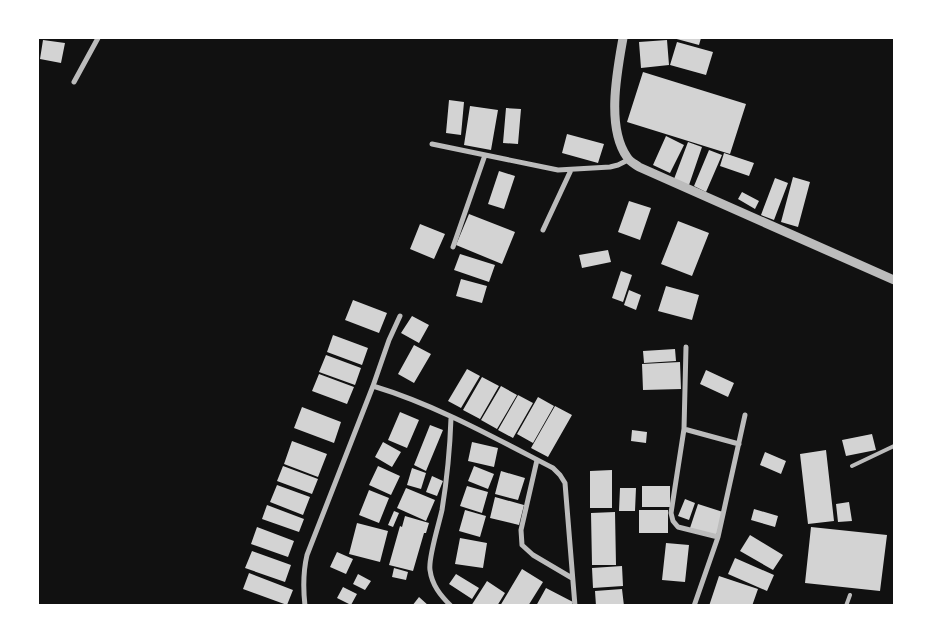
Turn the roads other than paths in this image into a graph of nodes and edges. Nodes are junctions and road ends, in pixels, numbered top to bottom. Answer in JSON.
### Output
{"nodes":[{"id":1,"x":98,"y":38,"type":"edge"},
{"id":2,"x":623,"y":38,"type":"edge"},
{"id":3,"x":74,"y":82,"type":"dead end"},
{"id":4,"x":432,"y":144,"type":"dead end"},
{"id":5,"x":485,"y":155,"type":"junction"},
{"id":6,"x":628,"y":160,"type":"junction"},
{"id":7,"x":571,"y":170,"type":"junction"},
{"id":8,"x":543,"y":230,"type":"dead end"},
{"id":9,"x":453,"y":247,"type":"dead end"},
{"id":10,"x":894,"y":280,"type":"edge"},
{"id":11,"x":400,"y":316,"type":"dead end"},
{"id":12,"x":686,"y":347,"type":"dead end"},
{"id":13,"x":373,"y":386,"type":"junction"},
{"id":14,"x":745,"y":416,"type":"dead end"},
{"id":15,"x":451,"y":418,"type":"junction"},
{"id":16,"x":684,"y":429,"type":"junction"},
{"id":17,"x":739,"y":444,"type":"junction"},
{"id":18,"x":894,"y":446,"type":"edge"},
{"id":19,"x":537,"y":460,"type":"junction"},
{"id":20,"x":852,"y":466,"type":"dead end"},
{"id":21,"x":718,"y":537,"type":"junction"},
{"id":22,"x":572,"y":578,"type":"junction"},
{"id":23,"x":850,"y":595,"type":"dead end"},
{"id":24,"x":305,"y":606,"type":"edge"},
{"id":25,"x":451,"y":606,"type":"edge"},
{"id":26,"x":575,"y":606,"type":"edge"},
{"id":27,"x":694,"y":606,"type":"edge"},
{"id":28,"x":846,"y":606,"type":"edge"}],
"edges":[{"from":1,"to":3,"type":"street"},
{"from":2,"to":6,"type":"street"},
{"from":4,"to":5,"type":"street"},
{"from":5,"to":7,"type":"street"},
{"from":5,"to":9,"type":"street"},
{"from":6,"to":7,"type":"street"},
{"from":6,"to":10,"type":"street"},
{"from":7,"to":8,"type":"street"},
{"from":11,"to":13,"type":"street"},
{"from":12,"to":16,"type":"street"},
{"from":13,"to":15,"type":"street"},
{"from":13,"to":24,"type":"street"},
{"from":14,"to":17,"type":"street"},
{"from":15,"to":19,"type":"street"},
{"from":15,"to":25,"type":"street"},
{"from":16,"to":17,"type":"street"},
{"from":16,"to":21,"type":"street"},
{"from":17,"to":21,"type":"street"},
{"from":18,"to":20,"type":"lane"},
{"from":19,"to":22,"type":"street"},
{"from":19,"to":22,"type":"street"},
{"from":21,"to":27,"type":"street"},
{"from":22,"to":26,"type":"street"},
{"from":23,"to":28,"type":"lane"}]}
